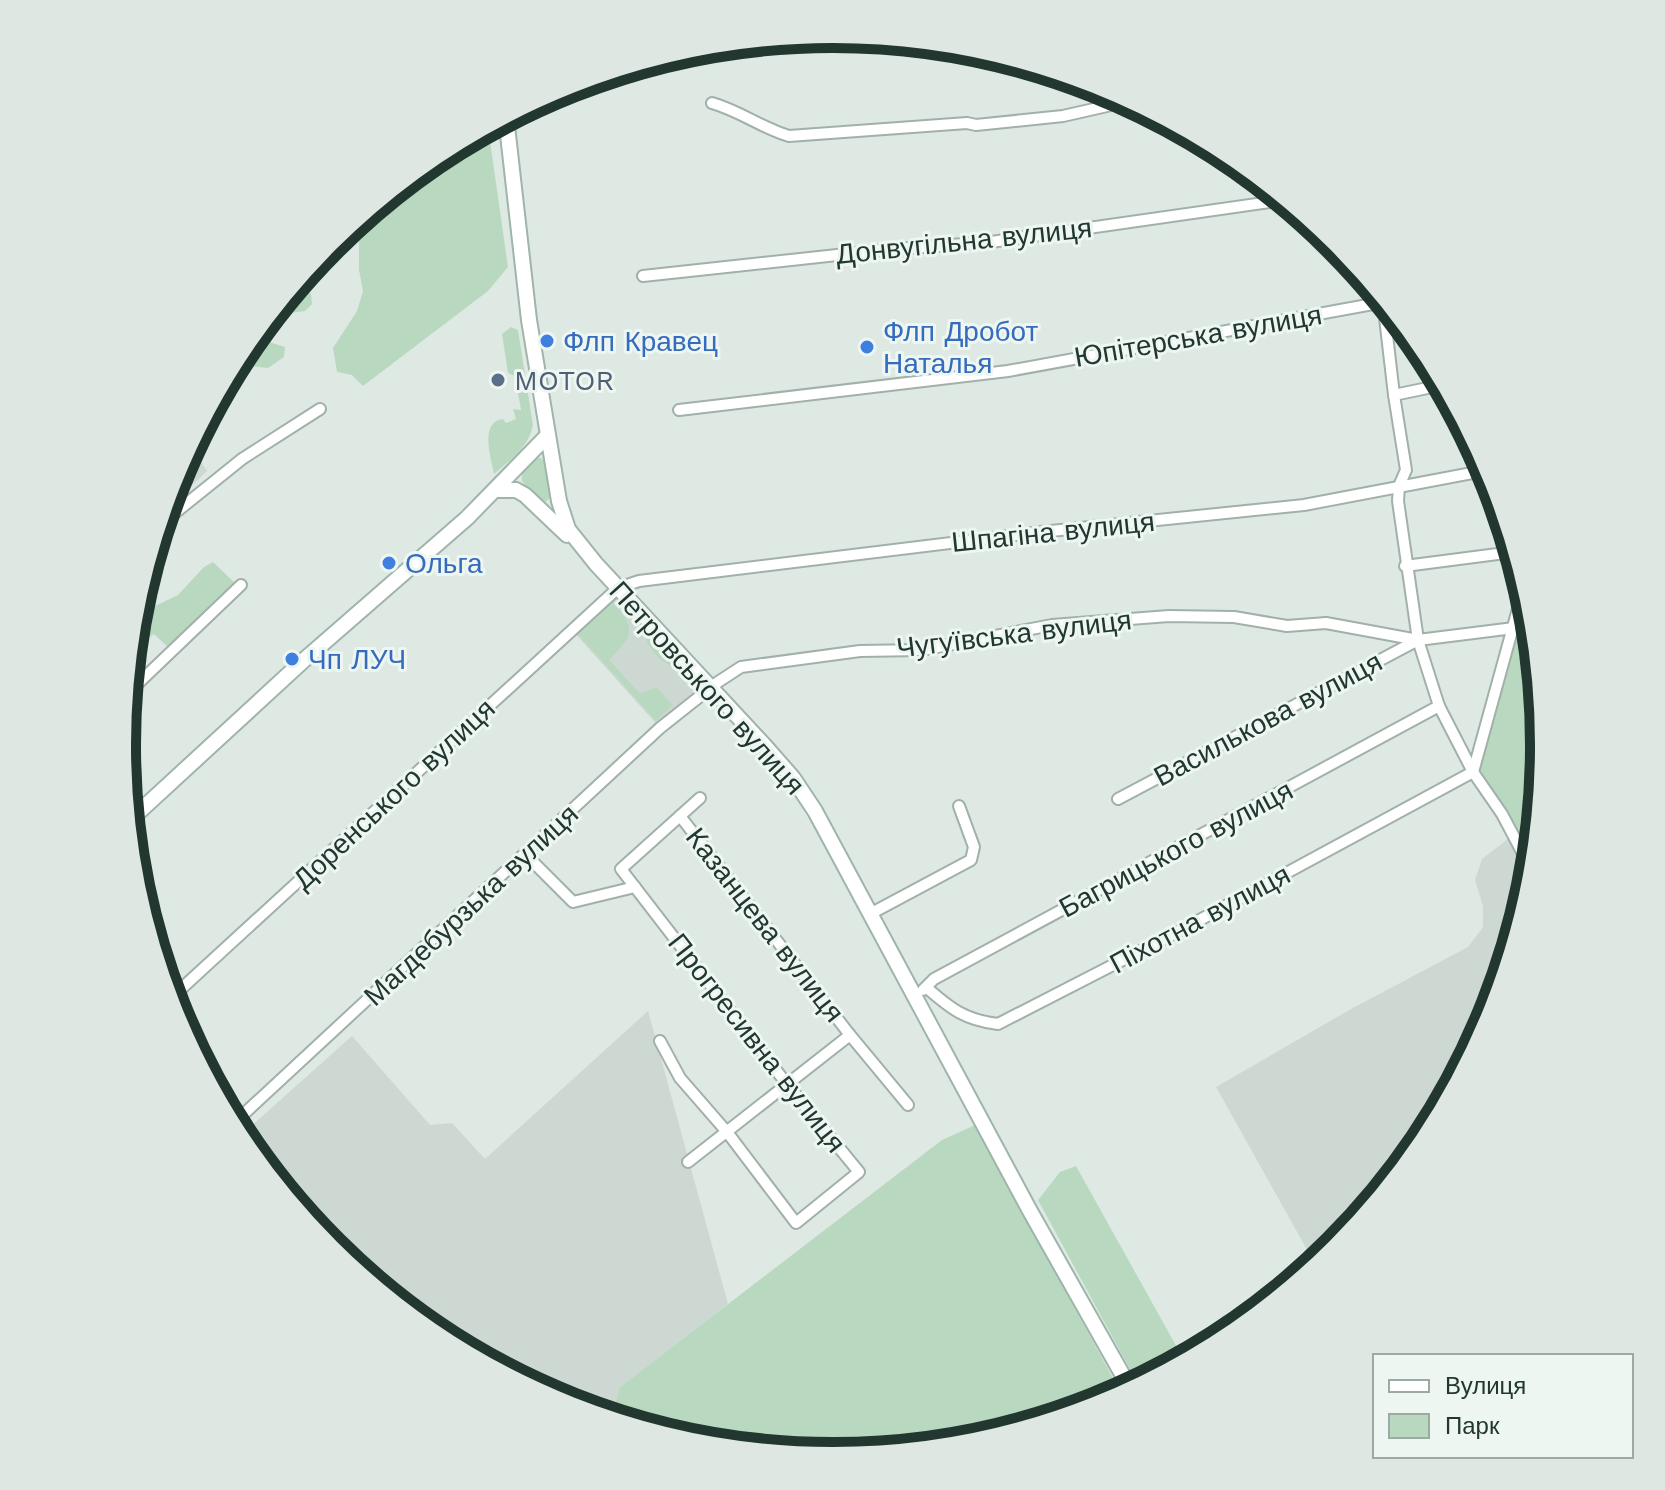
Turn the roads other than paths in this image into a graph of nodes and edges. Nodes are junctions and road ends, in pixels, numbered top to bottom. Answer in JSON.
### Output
{"nodes":[{"id":1,"x":712,"y":103,"type":"dead end"},
{"id":2,"x":1108,"y":105,"type":"edge"},
{"id":3,"x":507,"y":129,"type":"edge"},
{"id":4,"x":1269,"y":202,"type":"edge"},
{"id":5,"x":643,"y":276,"type":"dead end"},
{"id":6,"x":1372,"y":304,"type":"edge"},
{"id":7,"x":1386,"y":323,"type":"edge"},
{"id":8,"x":1430,"y":387,"type":"edge"},
{"id":9,"x":1394,"y":395,"type":"junction"},
{"id":10,"x":320,"y":409,"type":"dead end"},
{"id":11,"x":679,"y":410,"type":"dead end"},
{"id":12,"x":547,"y":436,"type":"junction"},
{"id":13,"x":1474,"y":473,"type":"edge"},
{"id":14,"x":1399,"y":486,"type":"junction"},
{"id":15,"x":496,"y":490,"type":"junction"},
{"id":16,"x":559,"y":501,"type":"junction"},
{"id":17,"x":537,"y":504,"type":"junction"},
{"id":18,"x":175,"y":513,"type":"edge"},
{"id":19,"x":1503,"y":553,"type":"edge"},
{"id":20,"x":596,"y":564,"type":"junction"},
{"id":21,"x":1405,"y":566,"type":"junction"},
{"id":22,"x":241,"y":585,"type":"dead end"},
{"id":23,"x":618,"y":588,"type":"junction"},
{"id":24,"x":1517,"y":615,"type":"edge"},
{"id":25,"x":1514,"y":628,"type":"junction"},
{"id":26,"x":1418,"y":640,"type":"junction"},
{"id":27,"x":138,"y":683,"type":"edge"},
{"id":28,"x":711,"y":688,"type":"junction"},
{"id":29,"x":1439,"y":706,"type":"junction"},
{"id":30,"x":1473,"y":772,"type":"junction"},
{"id":31,"x":700,"y":798,"type":"dead end"},
{"id":32,"x":1118,"y":799,"type":"dead end"},
{"id":33,"x":959,"y":806,"type":"dead end"},
{"id":34,"x":139,"y":812,"type":"edge"},
{"id":35,"x":680,"y":816,"type":"junction"},
{"id":36,"x":1521,"y":851,"type":"edge"},
{"id":37,"x":525,"y":854,"type":"junction"},
{"id":38,"x":635,"y":887,"type":"junction"},
{"id":39,"x":870,"y":914,"type":"junction"},
{"id":40,"x":180,"y":990,"type":"edge"},
{"id":41,"x":920,"y":992,"type":"junction"},
{"id":42,"x":850,"y":1035,"type":"junction"},
{"id":43,"x":660,"y":1041,"type":"dead end"},
{"id":44,"x":786,"y":1083,"type":"junction"},
{"id":45,"x":908,"y":1105,"type":"dead end"},
{"id":46,"x":243,"y":1116,"type":"edge"},
{"id":47,"x":727,"y":1132,"type":"junction"},
{"id":48,"x":688,"y":1162,"type":"dead end"},
{"id":49,"x":1124,"y":1378,"type":"edge"}],
"edges":[{"from":1,"to":2,"type":"street"},
{"from":3,"to":12,"type":"main road","name":"Петровського вулиця"},
{"from":4,"to":5,"type":"street","name":"Донвугільна вулиця"},
{"from":6,"to":11,"type":"street","name":"Юпітерська вулиця"},
{"from":7,"to":9,"type":"street"},
{"from":8,"to":9,"type":"street"},
{"from":9,"to":14,"type":"street"},
{"from":10,"to":18,"type":"street"},
{"from":12,"to":15,"type":"main road"},
{"from":12,"to":16,"type":"main road","name":"Петровського вулиця"},
{"from":13,"to":14,"type":"street","name":"Шпагіна вулиця"},
{"from":14,"to":21,"type":"street"},
{"from":14,"to":23,"type":"street","name":"Шпагіна вулиця"},
{"from":15,"to":17,"type":"main road"},
{"from":15,"to":34,"type":"main road"},
{"from":16,"to":17,"type":"main road"},
{"from":16,"to":20,"type":"main road","name":"Петровського вулиця"},
{"from":17,"to":20,"type":"main road"},
{"from":19,"to":21,"type":"street"},
{"from":20,"to":23,"type":"main road","name":"Петровського вулиця"},
{"from":21,"to":26,"type":"street"},
{"from":22,"to":27,"type":"street"},
{"from":23,"to":28,"type":"main road","name":"Петровського вулиця"},
{"from":23,"to":40,"type":"street","name":"Доренського вулиця"},
{"from":24,"to":25,"type":"street"},
{"from":25,"to":26,"type":"street"},
{"from":25,"to":30,"type":"street"},
{"from":26,"to":28,"type":"street","name":"Чугуївська вулиця"},
{"from":26,"to":29,"type":"street"},
{"from":26,"to":32,"type":"street","name":"Василькова вулиця"},
{"from":28,"to":37,"type":"street","name":"Магдебурзька вулиця"},
{"from":28,"to":39,"type":"main road","name":"Петровського вулиця"},
{"from":29,"to":30,"type":"street"},
{"from":29,"to":41,"type":"street","name":"Багрицького вулиця"},
{"from":30,"to":36,"type":"street"},
{"from":30,"to":41,"type":"street","name":"Піхотна вулиця"},
{"from":31,"to":35,"type":"street"},
{"from":33,"to":39,"type":"street"},
{"from":35,"to":38,"type":"street"},
{"from":35,"to":42,"type":"street","name":"Казанцева вулиця"},
{"from":37,"to":38,"type":"street"},
{"from":37,"to":46,"type":"street","name":"Магдебурзька вулиця"},
{"from":38,"to":44,"type":"street","name":"Прогресивна вулиця"},
{"from":39,"to":41,"type":"main road","name":"Петровського вулиця"},
{"from":41,"to":49,"type":"main road","name":"Петровського вулиця"},
{"from":42,"to":44,"type":"street","name":"Казанцева вулиця"},
{"from":42,"to":45,"type":"street","name":"Казанцева вулиця"},
{"from":43,"to":47,"type":"street"},
{"from":44,"to":47,"type":"street","name":"Казанцева вулиця"},
{"from":44,"to":47,"type":"street","name":"Прогресивна вулиця"},
{"from":47,"to":48,"type":"street","name":"Казанцева вулиця"}]}
